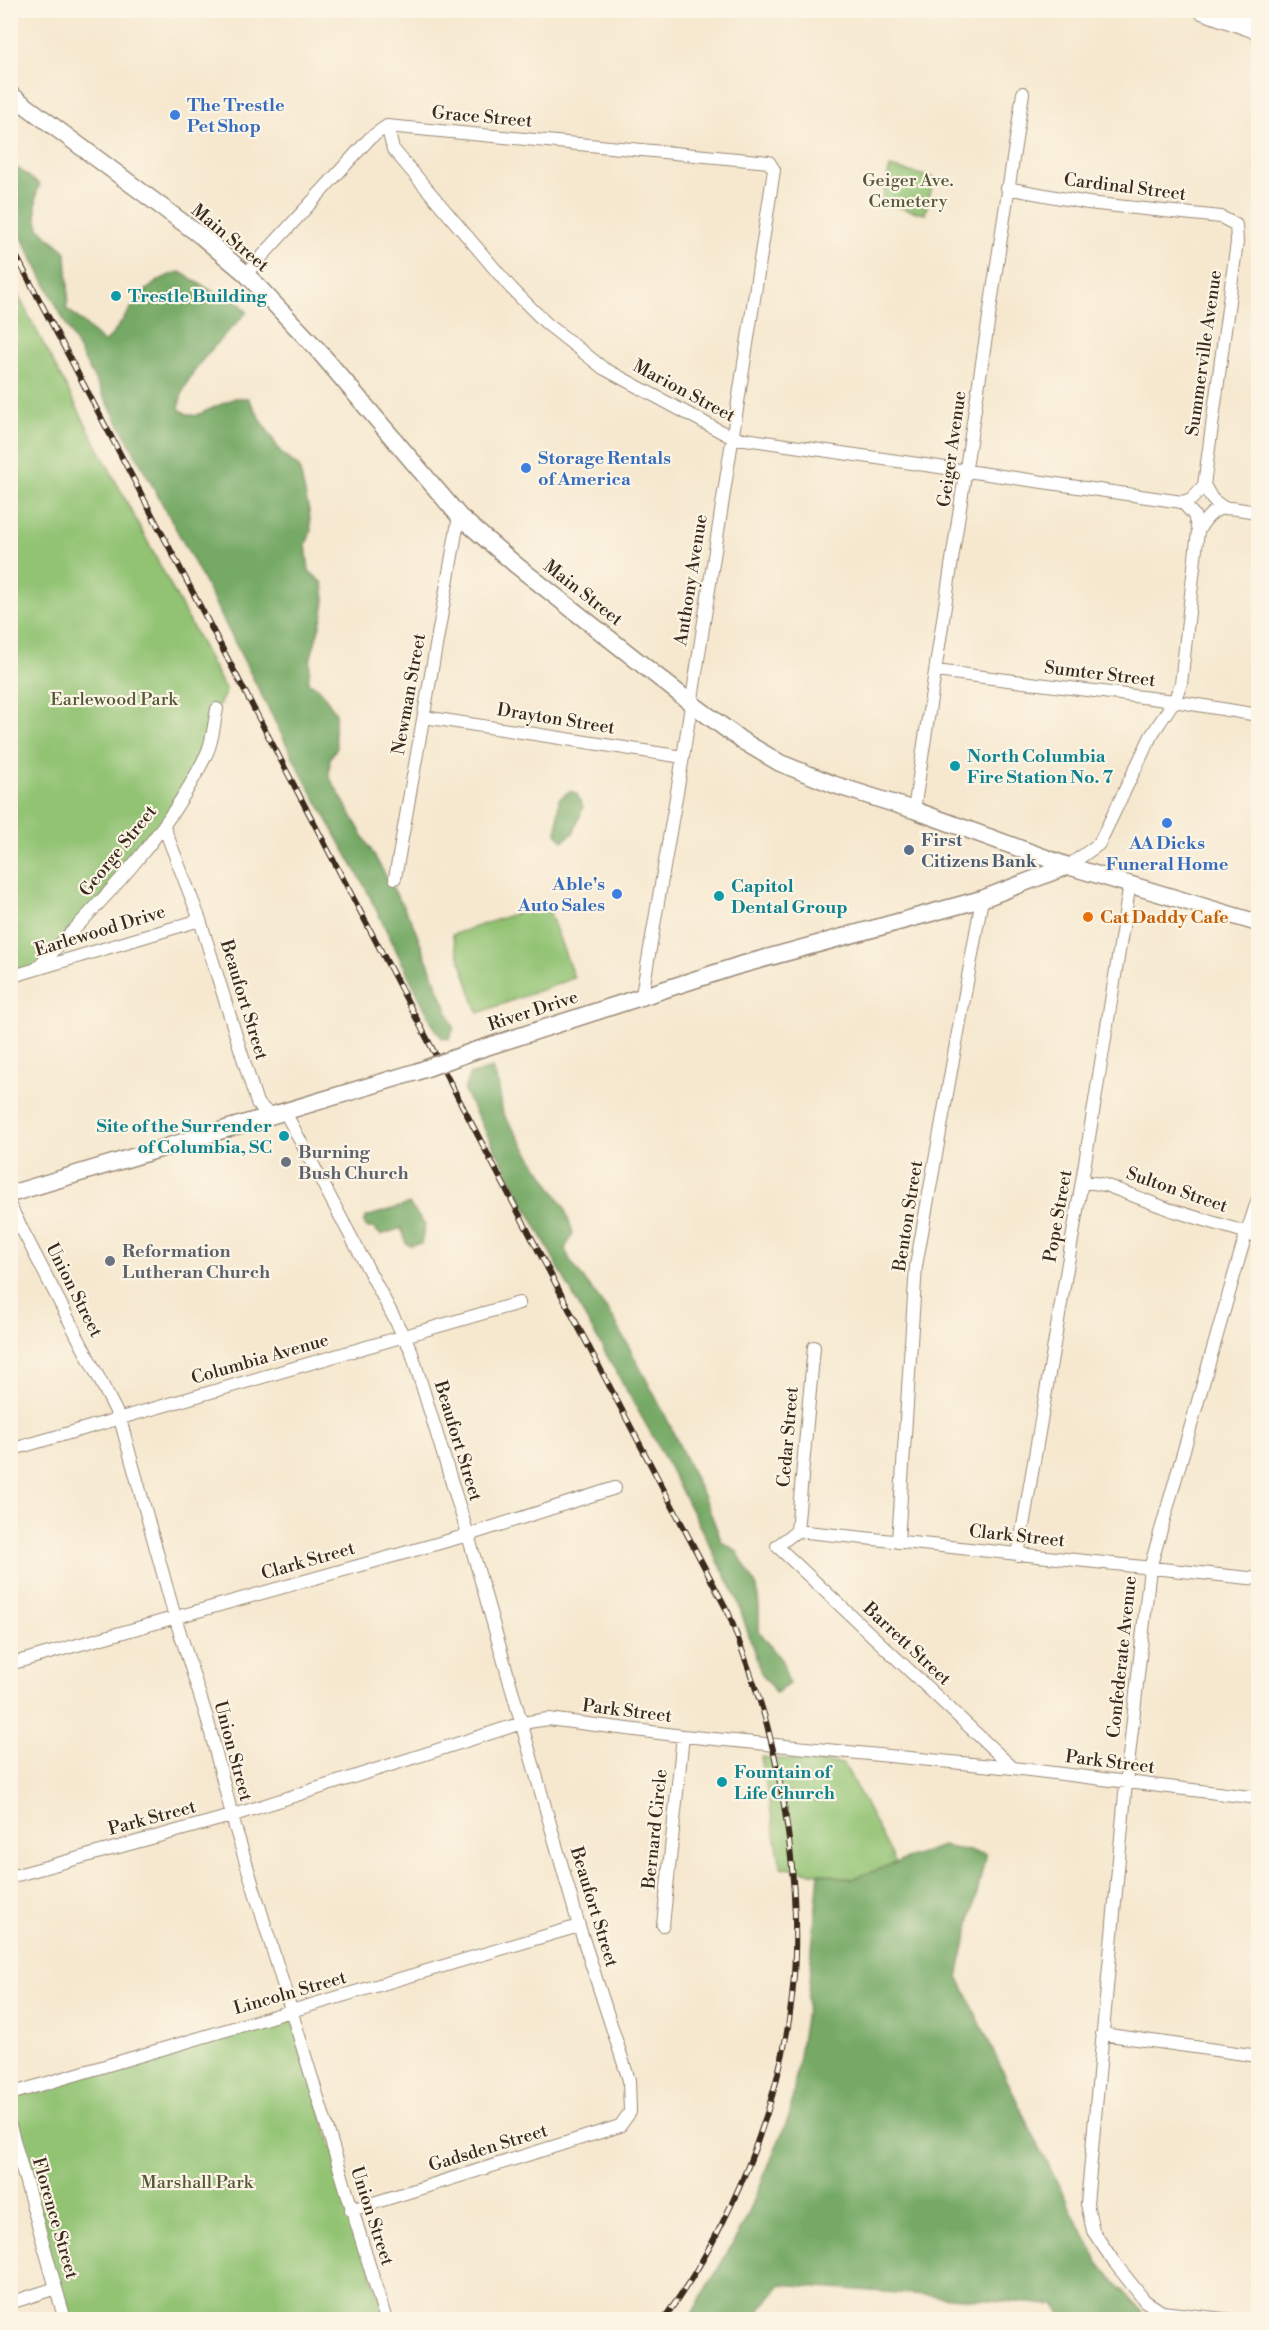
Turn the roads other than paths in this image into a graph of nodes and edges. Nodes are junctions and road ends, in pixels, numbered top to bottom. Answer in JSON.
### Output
{"nodes":[{"id":1,"x":1202,"y":10,"type":"edge"},
{"id":2,"x":1258,"y":30,"type":"edge"},
{"id":3,"x":1023,"y":93,"type":"dead end"},
{"id":4,"x":10,"y":94,"type":"edge"},
{"id":5,"x":387,"y":126,"type":"junction"},
{"id":6,"x":774,"y":170,"type":"joint"},
{"id":7,"x":1007,"y":188,"type":"junction"},
{"id":8,"x":1236,"y":225,"type":"joint"},
{"id":9,"x":246,"y":274,"type":"junction"},
{"id":10,"x":731,"y":437,"type":"junction"},
{"id":11,"x":967,"y":470,"type":"junction"},
{"id":12,"x":1204,"y":485,"type":"junction"},
{"id":13,"x":1182,"y":502,"type":"junction"},
{"id":14,"x":1224,"y":507,"type":"junction"},
{"id":15,"x":1258,"y":512,"type":"edge"},
{"id":16,"x":459,"y":516,"type":"junction"},
{"id":17,"x":1198,"y":531,"type":"junction"},
{"id":18,"x":936,"y":671,"type":"junction"},
{"id":19,"x":1174,"y":701,"type":"junction"},
{"id":20,"x":691,"y":703,"type":"junction"},
{"id":21,"x":217,"y":709,"type":"dead end"},
{"id":22,"x":1258,"y":715,"type":"edge"},
{"id":23,"x":424,"y":717,"type":"junction"},
{"id":24,"x":683,"y":757,"type":"junction"},
{"id":25,"x":914,"y":810,"type":"junction"},
{"id":26,"x":164,"y":827,"type":"junction"},
{"id":27,"x":1068,"y":866,"type":"junction"},
{"id":28,"x":394,"y":878,"type":"dead end"},
{"id":29,"x":1130,"y":883,"type":"junction"},
{"id":30,"x":981,"y":899,"type":"junction"},
{"id":31,"x":200,"y":920,"type":"junction"},
{"id":32,"x":1258,"y":923,"type":"edge"},
{"id":33,"x":37,"y":968,"type":"junction"},
{"id":34,"x":10,"y":977,"type":"edge"},
{"id":35,"x":642,"y":995,"type":"junction"},
{"id":36,"x":285,"y":1112,"type":"junction"},
{"id":37,"x":1082,"y":1181,"type":"junction"},
{"id":38,"x":10,"y":1194,"type":"edge"},
{"id":39,"x":1258,"y":1199,"type":"edge"},
{"id":40,"x":10,"y":1206,"type":"edge"},
{"id":41,"x":1252,"y":1235,"type":"edge"},
{"id":42,"x":519,"y":1302,"type":"dead end"},
{"id":43,"x":405,"y":1336,"type":"junction"},
{"id":44,"x":814,"y":1347,"type":"dead end"},
{"id":45,"x":120,"y":1419,"type":"junction"},
{"id":46,"x":10,"y":1450,"type":"edge"},
{"id":47,"x":615,"y":1488,"type":"dead end"},
{"id":48,"x":797,"y":1532,"type":"junction"},
{"id":49,"x":468,"y":1535,"type":"junction"},
{"id":50,"x":898,"y":1542,"type":"junction"},
{"id":51,"x":1018,"y":1555,"type":"junction"},
{"id":52,"x":1150,"y":1568,"type":"junction"},
{"id":53,"x":1258,"y":1579,"type":"edge"},
{"id":54,"x":175,"y":1617,"type":"junction"},
{"id":55,"x":10,"y":1664,"type":"edge"},
{"id":56,"x":522,"y":1723,"type":"junction"},
{"id":57,"x":683,"y":1736,"type":"junction"},
{"id":58,"x":1013,"y":1768,"type":"junction"},
{"id":59,"x":1126,"y":1783,"type":"junction"},
{"id":60,"x":1258,"y":1798,"type":"edge"},
{"id":61,"x":231,"y":1816,"type":"junction"},
{"id":62,"x":10,"y":1877,"type":"edge"},
{"id":63,"x":663,"y":1925,"type":"dead end"},
{"id":64,"x":579,"y":1926,"type":"junction"},
{"id":65,"x":290,"y":2012,"type":"junction"},
{"id":66,"x":1102,"y":2034,"type":"junction"},
{"id":67,"x":1258,"y":2055,"type":"edge"},
{"id":68,"x":10,"y":2094,"type":"edge"},
{"id":69,"x":630,"y":2112,"type":"joint"},
{"id":70,"x":10,"y":2126,"type":"edge"},
{"id":71,"x":351,"y":2210,"type":"junction"},
{"id":72,"x":56,"y":2288,"type":"junction"},
{"id":73,"x":10,"y":2303,"type":"edge"},
{"id":74,"x":65,"y":2319,"type":"edge"},
{"id":75,"x":386,"y":2319,"type":"edge"},
{"id":76,"x":1232,"y":2319,"type":"edge"}],
"edges":[{"from":1,"to":2,"type":"highway"},
{"from":3,"to":7,"type":"street","name":"Geiger Avenue"},
{"from":4,"to":9,"type":"main road","name":"Main Street"},
{"from":5,"to":6,"type":"street","name":"Grace Street"},
{"from":5,"to":9,"type":"street"},
{"from":5,"to":10,"type":"street","name":"Marion Street"},
{"from":6,"to":10,"type":"street","name":"Anthony Avenue"},
{"from":7,"to":8,"type":"street","name":"Cardinal Street"},
{"from":7,"to":11,"type":"street","name":"Geiger Avenue"},
{"from":8,"to":12,"type":"street","name":"Summerville Avenue"},
{"from":9,"to":16,"type":"main road","name":"Main Street"},
{"from":10,"to":11,"type":"street","name":"Marion Street"},
{"from":10,"to":20,"type":"street","name":"Anthony Avenue"},
{"from":11,"to":13,"type":"street","name":"Marion Street"},
{"from":11,"to":18,"type":"street","name":"Geiger Avenue"},
{"from":12,"to":13,"type":"street"},
{"from":12,"to":14,"type":"street"},
{"from":13,"to":17,"type":"street"},
{"from":14,"to":15,"type":"street"},
{"from":14,"to":17,"type":"street"},
{"from":16,"to":20,"type":"main road","name":"Main Street"},
{"from":16,"to":23,"type":"street","name":"Newman Street"},
{"from":17,"to":19,"type":"street"},
{"from":18,"to":19,"type":"street","name":"Sumter Street"},
{"from":18,"to":25,"type":"street","name":"Geiger Avenue"},
{"from":19,"to":22,"type":"street","name":"Sumter Street"},
{"from":19,"to":27,"type":"street"},
{"from":20,"to":24,"type":"street","name":"Anthony Avenue"},
{"from":20,"to":25,"type":"main road","name":"Main Street"},
{"from":21,"to":26,"type":"street","name":"George Street"},
{"from":23,"to":24,"type":"street","name":"Drayton Street"},
{"from":23,"to":28,"type":"street","name":"Newman Street"},
{"from":24,"to":35,"type":"street","name":"Anthony Avenue"},
{"from":25,"to":27,"type":"main road","name":"Main Street"},
{"from":26,"to":31,"type":"street","name":"Beaufort Street"},
{"from":26,"to":33,"type":"street","name":"George Street"},
{"from":27,"to":29,"type":"main road","name":"Main Street"},
{"from":27,"to":30,"type":"main road","name":"River Drive"},
{"from":29,"to":32,"type":"main road","name":"Main Street"},
{"from":29,"to":37,"type":"street","name":"Pope Street"},
{"from":30,"to":35,"type":"main road","name":"River Drive"},
{"from":30,"to":50,"type":"street","name":"Benton Street"},
{"from":31,"to":33,"type":"street","name":"Earlewood Drive"},
{"from":31,"to":36,"type":"street","name":"Beaufort Street"},
{"from":33,"to":34,"type":"street","name":"Earlewood Drive"},
{"from":35,"to":36,"type":"main road","name":"River Drive","bridge":true},
{"from":36,"to":38,"type":"main road","name":"River Drive"},
{"from":36,"to":43,"type":"street","name":"Beaufort Street"},
{"from":37,"to":41,"type":"street","name":"Sulton Street"},
{"from":37,"to":51,"type":"street","name":"Pope Street"},
{"from":39,"to":41,"type":"street","name":"Confederate Avenue"},
{"from":40,"to":45,"type":"street","name":"Union Street"},
{"from":41,"to":52,"type":"street","name":"Confederate Avenue"},
{"from":42,"to":43,"type":"street","name":"Columbia Avenue"},
{"from":43,"to":45,"type":"street","name":"Columbia Avenue"},
{"from":43,"to":49,"type":"street","name":"Beaufort Street"},
{"from":44,"to":48,"type":"street","name":"Cedar Street"},
{"from":45,"to":46,"type":"street","name":"Columbia Avenue"},
{"from":45,"to":54,"type":"street","name":"Union Street"},
{"from":47,"to":49,"type":"street","name":"Clark Street"},
{"from":48,"to":50,"type":"street","name":"Clark Street"},
{"from":48,"to":58,"type":"street","name":"Barrett Street"},
{"from":49,"to":54,"type":"street","name":"Clark Street"},
{"from":49,"to":56,"type":"street","name":"Beaufort Street"},
{"from":50,"to":51,"type":"street","name":"Clark Street"},
{"from":51,"to":52,"type":"street","name":"Clark Street"},
{"from":52,"to":53,"type":"street","name":"Clark Street"},
{"from":52,"to":59,"type":"street","name":"Confederate Avenue"},
{"from":54,"to":55,"type":"street","name":"Clark Street"},
{"from":54,"to":61,"type":"street","name":"Union Street"},
{"from":56,"to":57,"type":"street","name":"Park Street"},
{"from":56,"to":61,"type":"street","name":"Park Street"},
{"from":56,"to":64,"type":"street","name":"Beaufort Street"},
{"from":57,"to":58,"type":"street","name":"Park Street"},
{"from":57,"to":63,"type":"street","name":"Bernard Circle"},
{"from":58,"to":59,"type":"street","name":"Park Street"},
{"from":59,"to":60,"type":"street","name":"Park Street"},
{"from":59,"to":66,"type":"street","name":"Confederate Avenue"},
{"from":61,"to":62,"type":"street","name":"Park Street"},
{"from":61,"to":65,"type":"street","name":"Union Street"},
{"from":64,"to":65,"type":"street","name":"Lincoln Street"},
{"from":64,"to":69,"type":"street","name":"Beaufort Street"},
{"from":65,"to":68,"type":"street","name":"Lincoln Street"},
{"from":65,"to":71,"type":"street","name":"Union Street"},
{"from":66,"to":67,"type":"street"},
{"from":66,"to":76,"type":"street","name":"Confederate Avenue"},
{"from":69,"to":71,"type":"street","name":"Gadsden Street"},
{"from":70,"to":72,"type":"street","name":"Florence Street"},
{"from":71,"to":75,"type":"street","name":"Union Street"},
{"from":72,"to":73,"type":"street"},
{"from":72,"to":74,"type":"street","name":"Florence Street"}]}
